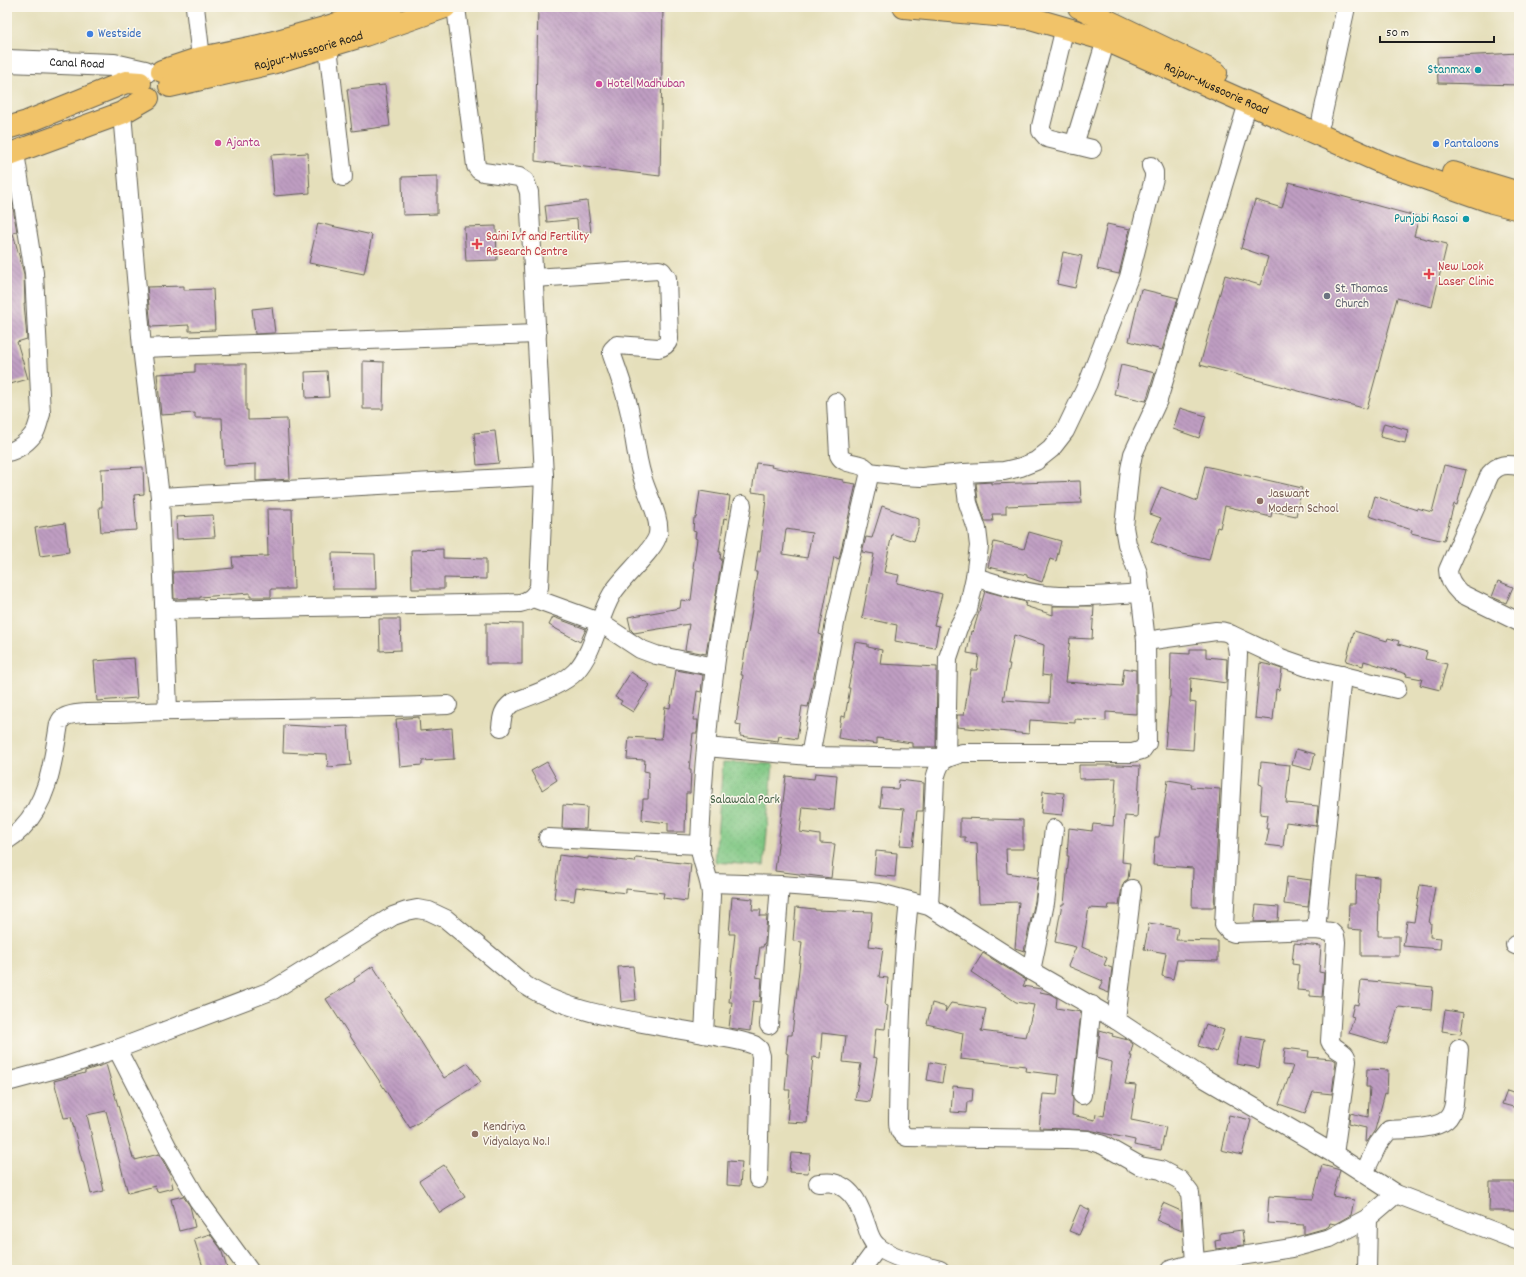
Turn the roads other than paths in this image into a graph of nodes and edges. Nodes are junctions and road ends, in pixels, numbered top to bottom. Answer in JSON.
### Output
{"nodes":[{"id":1,"x":195,"y":7,"type":"edge"},
{"id":2,"x":391,"y":7,"type":"edge"},
{"id":3,"x":445,"y":7,"type":"edge"},
{"id":4,"x":456,"y":7,"type":"edge"},
{"id":5,"x":904,"y":7,"type":"edge"},
{"id":6,"x":1079,"y":7,"type":"edge"},
{"id":7,"x":1346,"y":7,"type":"edge"},
{"id":8,"x":359,"y":12,"type":"edge"},
{"id":9,"x":1065,"y":27,"type":"junction"},
{"id":10,"x":1106,"y":40,"type":"junction"},
{"id":11,"x":328,"y":46,"type":"junction"},
{"id":12,"x":201,"y":58,"type":"junction"},
{"id":13,"x":7,"y":61,"type":"edge"},
{"id":14,"x":153,"y":82,"type":"junction"},
{"id":15,"x":1248,"y":103,"type":"junction"},
{"id":16,"x":122,"y":113,"type":"junction"},
{"id":17,"x":1321,"y":122,"type":"junction"},
{"id":18,"x":7,"y":128,"type":"edge"},
{"id":19,"x":1074,"y":145,"type":"junction"},
{"id":20,"x":1092,"y":149,"type":"dead end"},
{"id":21,"x":11,"y":154,"type":"edge"},
{"id":22,"x":1151,"y":166,"type":"dead end"},
{"id":23,"x":342,"y":177,"type":"dead end"},
{"id":24,"x":1519,"y":195,"type":"edge"},
{"id":25,"x":534,"y":278,"type":"junction"},
{"id":26,"x":537,"y":334,"type":"junction"},
{"id":27,"x":142,"y":348,"type":"junction"},
{"id":28,"x":836,"y":402,"type":"dead end"},
{"id":29,"x":7,"y":452,"type":"edge"},
{"id":30,"x":1519,"y":466,"type":"edge"},
{"id":31,"x":868,"y":472,"type":"junction"},
{"id":32,"x":964,"y":473,"type":"junction"},
{"id":33,"x":544,"y":476,"type":"junction"},
{"id":34,"x":160,"y":497,"type":"junction"},
{"id":35,"x":742,"y":505,"type":"dead end"},
{"id":36,"x":976,"y":577,"type":"junction"},
{"id":37,"x":1141,"y":593,"type":"junction"},
{"id":38,"x":533,"y":598,"type":"junction"},
{"id":39,"x":165,"y":610,"type":"junction"},
{"id":40,"x":599,"y":622,"type":"junction"},
{"id":41,"x":1519,"y":622,"type":"edge"},
{"id":42,"x":1232,"y":635,"type":"junction"},
{"id":43,"x":1146,"y":642,"type":"junction"},
{"id":44,"x":715,"y":667,"type":"junction"},
{"id":45,"x":1342,"y":675,"type":"junction"},
{"id":46,"x":1397,"y":689,"type":"dead end"},
{"id":47,"x":448,"y":705,"type":"dead end"},
{"id":48,"x":168,"y":710,"type":"junction"},
{"id":49,"x":501,"y":727,"type":"dead end"},
{"id":50,"x":706,"y":747,"type":"junction"},
{"id":51,"x":810,"y":756,"type":"junction"},
{"id":52,"x":946,"y":758,"type":"junction"},
{"id":53,"x":1054,"y":828,"type":"dead end"},
{"id":54,"x":548,"y":838,"type":"dead end"},
{"id":55,"x":7,"y":840,"type":"edge"},
{"id":56,"x":700,"y":845,"type":"junction"},
{"id":57,"x":710,"y":883,"type":"junction"},
{"id":58,"x":780,"y":885,"type":"junction"},
{"id":59,"x":1132,"y":890,"type":"dead end"},
{"id":60,"x":909,"y":901,"type":"junction"},
{"id":61,"x":929,"y":906,"type":"junction"},
{"id":62,"x":1316,"y":930,"type":"junction"},
{"id":63,"x":1031,"y":972,"type":"junction"},
{"id":64,"x":1092,"y":1005,"type":"junction"},
{"id":65,"x":1116,"y":1020,"type":"junction"},
{"id":66,"x":769,"y":1025,"type":"dead end"},
{"id":67,"x":704,"y":1034,"type":"junction"},
{"id":68,"x":1459,"y":1048,"type":"dead end"},
{"id":69,"x":117,"y":1049,"type":"junction"},
{"id":70,"x":7,"y":1082,"type":"edge"},
{"id":71,"x":1082,"y":1094,"type":"dead end"},
{"id":72,"x":1334,"y":1154,"type":"junction"},
{"id":73,"x":1364,"y":1173,"type":"junction"},
{"id":74,"x":758,"y":1179,"type":"dead end"},
{"id":75,"x":818,"y":1183,"type":"dead end"},
{"id":76,"x":1396,"y":1194,"type":"junction"},
{"id":77,"x":1368,"y":1218,"type":"junction"},
{"id":78,"x":1519,"y":1241,"type":"edge"},
{"id":79,"x":878,"y":1247,"type":"junction"},
{"id":80,"x":1195,"y":1264,"type":"junction"},
{"id":81,"x":249,"y":1270,"type":"edge"},
{"id":82,"x":861,"y":1270,"type":"edge"},
{"id":83,"x":940,"y":1270,"type":"edge"},
{"id":84,"x":1170,"y":1270,"type":"edge"},
{"id":85,"x":1367,"y":1270,"type":"edge"}],
"edges":[{"from":1,"to":12,"type":"street"},
{"from":2,"to":8,"type":"main road","name":"Rajpur-Mussoorie Road"},
{"from":3,"to":11,"type":"main road","name":"Rajpur-Mussoorie Road"},
{"from":4,"to":25,"type":"street"},
{"from":5,"to":9,"type":"main road","name":"Rajpur-Mussoorie Road"},
{"from":6,"to":17,"type":"main road","name":"Rajpur-Mussoorie Road"},
{"from":7,"to":17,"type":"street"},
{"from":8,"to":12,"type":"main road","name":"Rajpur-Mussoorie Road"},
{"from":9,"to":10,"type":"main road","name":"Rajpur-Mussoorie Road"},
{"from":9,"to":19,"type":"street"},
{"from":10,"to":15,"type":"main road","name":"Rajpur-Mussoorie Road"},
{"from":10,"to":19,"type":"street"},
{"from":11,"to":14,"type":"main road","name":"Rajpur-Mussoorie Road"},
{"from":11,"to":23,"type":"street"},
{"from":12,"to":14,"type":"main road","name":"Rajpur-Mussoorie Road"},
{"from":13,"to":14,"type":"street","name":"Canal Road"},
{"from":14,"to":16,"type":"main road","name":"Rajpur-Mussoorie Road"},
{"from":14,"to":18,"type":"main road","name":"Rajpur-Mussoorie Road"},
{"from":15,"to":24,"type":"main road","name":"Rajpur-Mussoorie Road"},
{"from":15,"to":37,"type":"street"},
{"from":16,"to":21,"type":"main road","name":"Rajpur-Mussoorie Road"},
{"from":16,"to":27,"type":"street"},
{"from":17,"to":24,"type":"main road","name":"Rajpur-Mussoorie Road"},
{"from":19,"to":20,"type":"street"},
{"from":21,"to":29,"type":"street"},
{"from":22,"to":32,"type":"street"},
{"from":25,"to":26,"type":"street"},
{"from":25,"to":40,"type":"street"},
{"from":26,"to":27,"type":"street"},
{"from":26,"to":33,"type":"street"},
{"from":27,"to":34,"type":"street"},
{"from":28,"to":31,"type":"street"},
{"from":30,"to":41,"type":"street"},
{"from":31,"to":32,"type":"street"},
{"from":31,"to":51,"type":"street"},
{"from":32,"to":36,"type":"street"},
{"from":33,"to":34,"type":"street"},
{"from":33,"to":38,"type":"street"},
{"from":34,"to":39,"type":"street"},
{"from":35,"to":44,"type":"street"},
{"from":36,"to":37,"type":"street"},
{"from":36,"to":52,"type":"street"},
{"from":37,"to":43,"type":"street"},
{"from":38,"to":39,"type":"street"},
{"from":38,"to":40,"type":"street"},
{"from":39,"to":48,"type":"street"},
{"from":40,"to":44,"type":"street"},
{"from":40,"to":49,"type":"street"},
{"from":42,"to":43,"type":"street"},
{"from":42,"to":45,"type":"street"},
{"from":42,"to":62,"type":"street"},
{"from":43,"to":52,"type":"street"},
{"from":44,"to":50,"type":"street"},
{"from":45,"to":46,"type":"street"},
{"from":45,"to":62,"type":"street"},
{"from":47,"to":48,"type":"street"},
{"from":48,"to":55,"type":"street"},
{"from":50,"to":51,"type":"street"},
{"from":50,"to":56,"type":"street"},
{"from":51,"to":52,"type":"street"},
{"from":52,"to":61,"type":"street"},
{"from":53,"to":63,"type":"street"},
{"from":54,"to":56,"type":"street"},
{"from":56,"to":57,"type":"street"},
{"from":57,"to":58,"type":"street"},
{"from":57,"to":67,"type":"street"},
{"from":58,"to":60,"type":"street"},
{"from":58,"to":66,"type":"street"},
{"from":59,"to":65,"type":"street"},
{"from":60,"to":61,"type":"street"},
{"from":60,"to":80,"type":"street"},
{"from":61,"to":63,"type":"street"},
{"from":62,"to":72,"type":"street"},
{"from":63,"to":64,"type":"street"},
{"from":64,"to":65,"type":"street"},
{"from":64,"to":71,"type":"street"},
{"from":65,"to":72,"type":"street"},
{"from":67,"to":69,"type":"street"},
{"from":67,"to":74,"type":"street"},
{"from":68,"to":73,"type":"street"},
{"from":69,"to":70,"type":"street"},
{"from":69,"to":81,"type":"street"},
{"from":72,"to":73,"type":"street"},
{"from":73,"to":76,"type":"street"},
{"from":75,"to":79,"type":"street"},
{"from":76,"to":77,"type":"street"},
{"from":76,"to":78,"type":"street"},
{"from":77,"to":80,"type":"street"},
{"from":77,"to":85,"type":"street"},
{"from":79,"to":82,"type":"street"},
{"from":79,"to":83,"type":"street"},
{"from":80,"to":84,"type":"street"}]}
